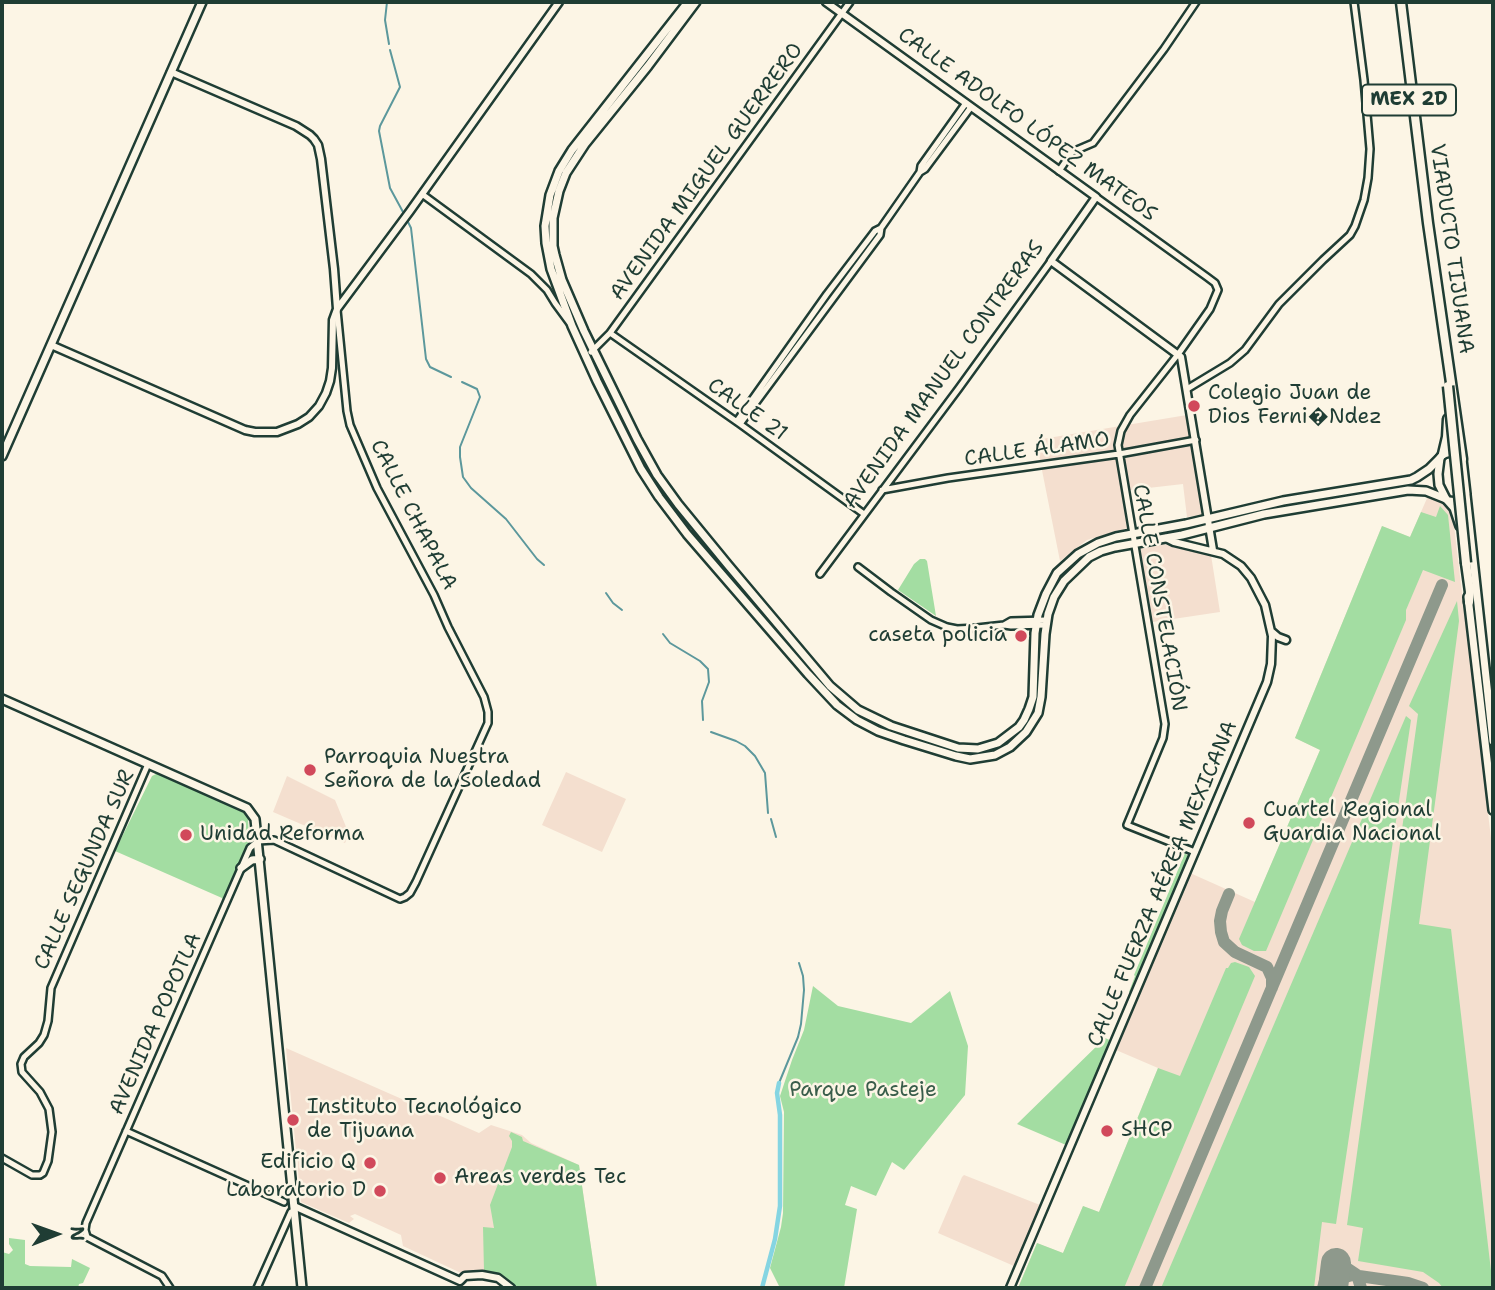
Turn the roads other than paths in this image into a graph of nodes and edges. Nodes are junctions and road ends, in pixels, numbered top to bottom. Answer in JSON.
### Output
{"nodes":[{"id":1,"x":202,"y":2,"type":"edge"},
{"id":2,"x":557,"y":2,"type":"edge"},
{"id":3,"x":688,"y":2,"type":"edge"},
{"id":4,"x":696,"y":2,"type":"edge"},
{"id":5,"x":826,"y":2,"type":"edge"},
{"id":6,"x":850,"y":2,"type":"edge"},
{"id":7,"x":1196,"y":2,"type":"edge"},
{"id":8,"x":1354,"y":2,"type":"edge"},
{"id":9,"x":1399,"y":2,"type":"edge"},
{"id":10,"x":842,"y":13,"type":"junction"},
{"id":11,"x":171,"y":72,"type":"junction"},
{"id":12,"x":969,"y":105,"type":"junction"},
{"id":13,"x":1059,"y":171,"type":"junction"},
{"id":14,"x":422,"y":194,"type":"junction"},
{"id":15,"x":1096,"y":197,"type":"junction"},
{"id":16,"x":1423,"y":198,"type":"junction"},
{"id":17,"x":1051,"y":261,"type":"junction"},
{"id":18,"x":337,"y":309,"type":"junction"},
{"id":19,"x":572,"y":326,"type":"junction"},
{"id":20,"x":610,"y":333,"type":"junction"},
{"id":21,"x":51,"y":345,"type":"junction"},
{"id":22,"x":593,"y":351,"type":"junction"},
{"id":23,"x":1179,"y":353,"type":"junction"},
{"id":24,"x":585,"y":355,"type":"junction"},
{"id":25,"x":1445,"y":362,"type":"junction"},
{"id":26,"x":1187,"y":389,"type":"junction"},
{"id":27,"x":738,"y":422,"type":"junction"},
{"id":28,"x":1196,"y":440,"type":"junction"},
{"id":29,"x":1119,"y":454,"type":"junction"},
{"id":30,"x":2,"y":456,"type":"edge"},
{"id":31,"x":1441,"y":456,"type":"junction"},
{"id":32,"x":1462,"y":459,"type":"junction"},
{"id":33,"x":882,"y":490,"type":"junction"},
{"id":34,"x":1466,"y":494,"type":"junction"},
{"id":35,"x":1447,"y":500,"type":"junction"},
{"id":36,"x":864,"y":513,"type":"junction"},
{"id":37,"x":1208,"y":519,"type":"junction"},
{"id":38,"x":1209,"y":528,"type":"junction"},
{"id":39,"x":1132,"y":533,"type":"junction"},
{"id":40,"x":1166,"y":538,"type":"junction"},
{"id":41,"x":1134,"y":543,"type":"junction"},
{"id":42,"x":1213,"y":551,"type":"junction"},
{"id":43,"x":858,"y":568,"type":"dead end"},
{"id":44,"x":821,"y":574,"type":"dead end"},
{"id":45,"x":1469,"y":601,"type":"junction"},
{"id":46,"x":1036,"y":622,"type":"junction"},
{"id":47,"x":1046,"y":622,"type":"junction"},
{"id":48,"x":1004,"y":625,"type":"junction"},
{"id":49,"x":1271,"y":631,"type":"junction"},
{"id":50,"x":1286,"y":640,"type":"dead end"},
{"id":51,"x":2,"y":699,"type":"edge"},
{"id":52,"x":1493,"y":741,"type":"edge"},
{"id":53,"x":148,"y":764,"type":"junction"},
{"id":54,"x":1493,"y":810,"type":"edge"},
{"id":55,"x":258,"y":841,"type":"junction"},
{"id":56,"x":1195,"y":852,"type":"junction"},
{"id":57,"x":260,"y":859,"type":"junction"},
{"id":58,"x":242,"y":868,"type":"junction"},
{"id":59,"x":126,"y":1131,"type":"junction"},
{"id":60,"x":2,"y":1158,"type":"edge"},
{"id":61,"x":284,"y":1202,"type":"dead end"},
{"id":62,"x":293,"y":1209,"type":"junction"},
{"id":63,"x":170,"y":1288,"type":"edge"},
{"id":64,"x":257,"y":1288,"type":"edge"},
{"id":65,"x":302,"y":1288,"type":"edge"},
{"id":66,"x":511,"y":1288,"type":"edge"},
{"id":67,"x":1010,"y":1288,"type":"edge"}],
"edges":[{"from":1,"to":11,"type":"main road"},
{"from":2,"to":14,"type":"main road"},
{"from":3,"to":19,"type":"main road"},
{"from":4,"to":22,"type":"main road"},
{"from":5,"to":10,"type":"main road","name":"CALLE ADOLFO LÓPEZ MATEOS"},
{"from":6,"to":10,"type":"street","name":"AVENIDA MIGUEL GUERRERO"},
{"from":7,"to":13,"type":"street"},
{"from":8,"to":26,"type":"street"},
{"from":9,"to":16,"type":"highway","name":"VIADUCTO TIJUANA","number":"MEX 2D"},
{"from":10,"to":12,"type":"main road","name":"CALLE ADOLFO LÓPEZ MATEOS"},
{"from":10,"to":20,"type":"street","name":"AVENIDA MIGUEL GUERRERO"},
{"from":11,"to":18,"type":"main road","name":"CALLE CHAPALA"},
{"from":11,"to":21,"type":"main road"},
{"from":12,"to":13,"type":"main road","name":"CALLE ADOLFO LÓPEZ MATEOS"},
{"from":12,"to":27,"type":"street"},
{"from":13,"to":15,"type":"main road","name":"CALLE ADOLFO LÓPEZ MATEOS"},
{"from":14,"to":18,"type":"main road"},
{"from":14,"to":19,"type":"street"},
{"from":15,"to":17,"type":"main road","name":"AVENIDA MANUEL CONTRERAS"},
{"from":15,"to":23,"type":"street","name":"CALLE ADOLFO LÓPEZ MATEOS"},
{"from":16,"to":25,"type":"highway","name":"VIADUCTO TIJUANA","number":"MEX 2D"},
{"from":16,"to":32,"type":"highway","name":"VIADUCTO TIJUANA","number":"MEX 2D"},
{"from":17,"to":23,"type":"main road"},
{"from":17,"to":33,"type":"street","name":"AVENIDA MANUEL CONTRERAS"},
{"from":18,"to":21,"type":"main road"},
{"from":18,"to":55,"type":"street","name":"CALLE CHAPALA"},
{"from":19,"to":24,"type":"main road"},
{"from":20,"to":22,"type":"street","name":"AVENIDA MIGUEL GUERRERO"},
{"from":20,"to":27,"type":"street","name":"CALLE 21"},
{"from":21,"to":30,"type":"main road"},
{"from":22,"to":24,"type":"street","name":"AVENIDA MIGUEL GUERRERO"},
{"from":22,"to":46,"type":"main road"},
{"from":23,"to":26,"type":"main road"},
{"from":23,"to":29,"type":"street"},
{"from":24,"to":47,"type":"main road"},
{"from":25,"to":31,"type":"highway"},
{"from":25,"to":45,"type":"highway","name":"VIADUCTO TIJUANA","bridge":true},
{"from":26,"to":28,"type":"main road"},
{"from":27,"to":36,"type":"street","name":"CALLE 21"},
{"from":28,"to":29,"type":"street","name":"CALLE ÁLAMO"},
{"from":28,"to":37,"type":"main road"},
{"from":29,"to":33,"type":"street","name":"CALLE ÁLAMO"},
{"from":29,"to":39,"type":"street","name":"CALLE CONSTELACIÓN"},
{"from":31,"to":32,"type":"main road"},
{"from":31,"to":35,"type":"main road"},
{"from":31,"to":37,"type":"main road"},
{"from":32,"to":34,"type":"main road","number":"MEX 2D"},
{"from":33,"to":36,"type":"street","name":"AVENIDA MANUEL CONTRERAS"},
{"from":34,"to":35,"type":"main road"},
{"from":34,"to":52,"type":"main road","number":"MEX 2D"},
{"from":35,"to":38,"type":"main road"},
{"from":35,"to":45,"type":"main road"},
{"from":36,"to":44,"type":"street","name":"AVENIDA MANUEL CONTRERAS"},
{"from":37,"to":38,"type":"main road"},
{"from":37,"to":39,"type":"main road"},
{"from":38,"to":40,"type":"main road"},
{"from":38,"to":42,"type":"main road"},
{"from":39,"to":41,"type":"street","name":"CALLE CONSTELACIÓN"},
{"from":39,"to":46,"type":"main road"},
{"from":40,"to":41,"type":"main road"},
{"from":40,"to":42,"type":"main road","name":"CALLE FUERZA AÉREA MEXICANA"},
{"from":41,"to":47,"type":"main road"},
{"from":41,"to":56,"type":"street","name":"CALLE CONSTELACIÓN"},
{"from":42,"to":49,"type":"main road","name":"CALLE FUERZA AÉREA MEXICANA"},
{"from":43,"to":48,"type":"street"},
{"from":45,"to":54,"type":"main road"},
{"from":46,"to":47,"type":"street"},
{"from":46,"to":48,"type":"street"},
{"from":46,"to":48,"type":"street"},
{"from":49,"to":50,"type":"main road"},
{"from":49,"to":56,"type":"main road","name":"CALLE FUERZA AÉREA MEXICANA"},
{"from":51,"to":53,"type":"main road"},
{"from":53,"to":55,"type":"main road"},
{"from":53,"to":60,"type":"street","name":"CALLE SEGUNDA SUR"},
{"from":55,"to":57,"type":"main road"},
{"from":55,"to":58,"type":"street","name":"AVENIDA POPOTLA"},
{"from":56,"to":67,"type":"main road","name":"CALLE FUERZA AÉREA MEXICANA"},
{"from":57,"to":58,"type":"main road"},
{"from":57,"to":62,"type":"main road"},
{"from":58,"to":59,"type":"street","name":"AVENIDA POPOTLA"},
{"from":59,"to":61,"type":"street"},
{"from":59,"to":63,"type":"street","name":"AVENIDA POPOTLA"},
{"from":62,"to":64,"type":"street"},
{"from":62,"to":65,"type":"main road"},
{"from":62,"to":66,"type":"main road"}]}
